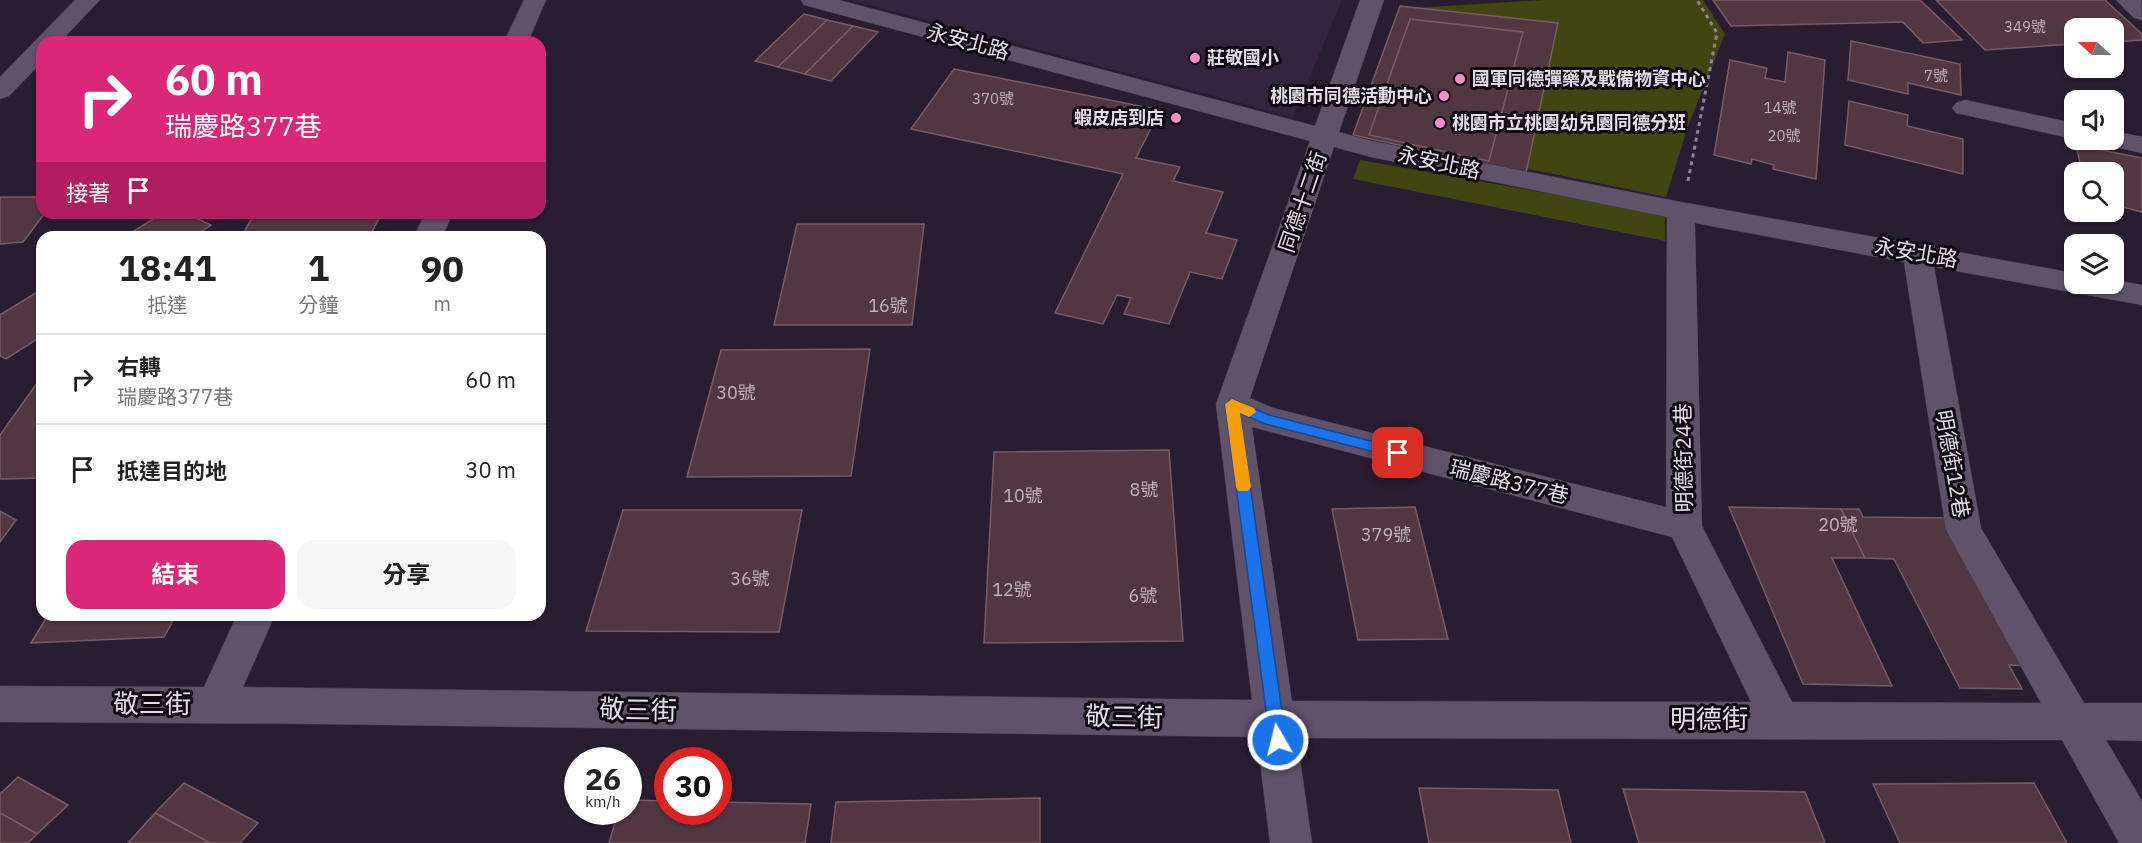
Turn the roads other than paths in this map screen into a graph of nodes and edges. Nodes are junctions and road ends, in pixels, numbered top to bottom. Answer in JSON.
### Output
{"nodes":[{"id":1,"x":88,"y":0,"type":"edge"},
{"id":2,"x":535,"y":0,"type":"edge"},
{"id":3,"x":812,"y":0,"type":"edge"},
{"id":4,"x":1372,"y":0,"type":"edge"},
{"id":5,"x":2128,"y":0,"type":"edge"},
{"id":6,"x":2142,"y":13,"type":"edge"},
{"id":7,"x":53,"y":36,"type":"edge"},
{"id":8,"x":519,"y":36,"type":"edge"},
{"id":9,"x":36,"y":54,"type":"edge"},
{"id":10,"x":0,"y":91,"type":"edge"},
{"id":11,"x":1965,"y":108,"type":"dead end"},
{"id":12,"x":2064,"y":129,"type":"edge"},
{"id":13,"x":1325,"y":138,"type":"junction"},
{"id":14,"x":2124,"y":141,"type":"edge"},
{"id":15,"x":2142,"y":145,"type":"edge"},
{"id":16,"x":1682,"y":211,"type":"junction"},
{"id":17,"x":1917,"y":253,"type":"junction"},
{"id":18,"x":2064,"y":281,"type":"edge"},
{"id":19,"x":2124,"y":292,"type":"edge"},
{"id":20,"x":2142,"y":295,"type":"edge"},
{"id":21,"x":1232,"y":404,"type":"junction"},
{"id":22,"x":1684,"y":526,"type":"junction"},
{"id":23,"x":253,"y":621,"type":"edge"},
{"id":24,"x":0,"y":704,"type":"edge"},
{"id":25,"x":216,"y":704,"type":"junction"},
{"id":26,"x":1275,"y":719,"type":"junction"},
{"id":27,"x":1780,"y":719,"type":"junction"},
{"id":28,"x":2071,"y":721,"type":"junction"},
{"id":29,"x":2142,"y":722,"type":"edge"},
{"id":30,"x":2142,"y":842,"type":"edge"},
{"id":31,"x":1291,"y":843,"type":"edge"}],
"edges":[{"from":1,"to":7,"type":"street"},
{"from":2,"to":8,"type":"street"},
{"from":3,"to":13,"type":"street","name":"永安北路"},
{"from":4,"to":13,"type":"street","name":"同德十二街"},
{"from":5,"to":6,"type":"street"},
{"from":9,"to":10,"type":"street"},
{"from":11,"to":12,"type":"street"},
{"from":13,"to":16,"type":"street","name":"永安北路"},
{"from":13,"to":21,"type":"street","name":"同德十二街"},
{"from":14,"to":15,"type":"street"},
{"from":16,"to":17,"type":"street","name":"永安北路"},
{"from":16,"to":22,"type":"street","name":"明德街24巷"},
{"from":17,"to":18,"type":"street","name":"永安北路"},
{"from":17,"to":28,"type":"street","name":"明德街12巷"},
{"from":19,"to":20,"type":"street"},
{"from":21,"to":22,"type":"street","name":"瑞慶路377巷"},
{"from":21,"to":26,"type":"street"},
{"from":22,"to":27,"type":"street","name":"明德街24巷"},
{"from":23,"to":25,"type":"street"},
{"from":24,"to":25,"type":"street","name":"敬三街"},
{"from":25,"to":26,"type":"street","name":"敬三街"},
{"from":26,"to":27,"type":"street","name":"明德街"},
{"from":26,"to":31,"type":"street"},
{"from":27,"to":28,"type":"street","name":"明德街"},
{"from":28,"to":29,"type":"street","name":"明德街"},
{"from":28,"to":30,"type":"street","name":"明德街12巷"}]}
